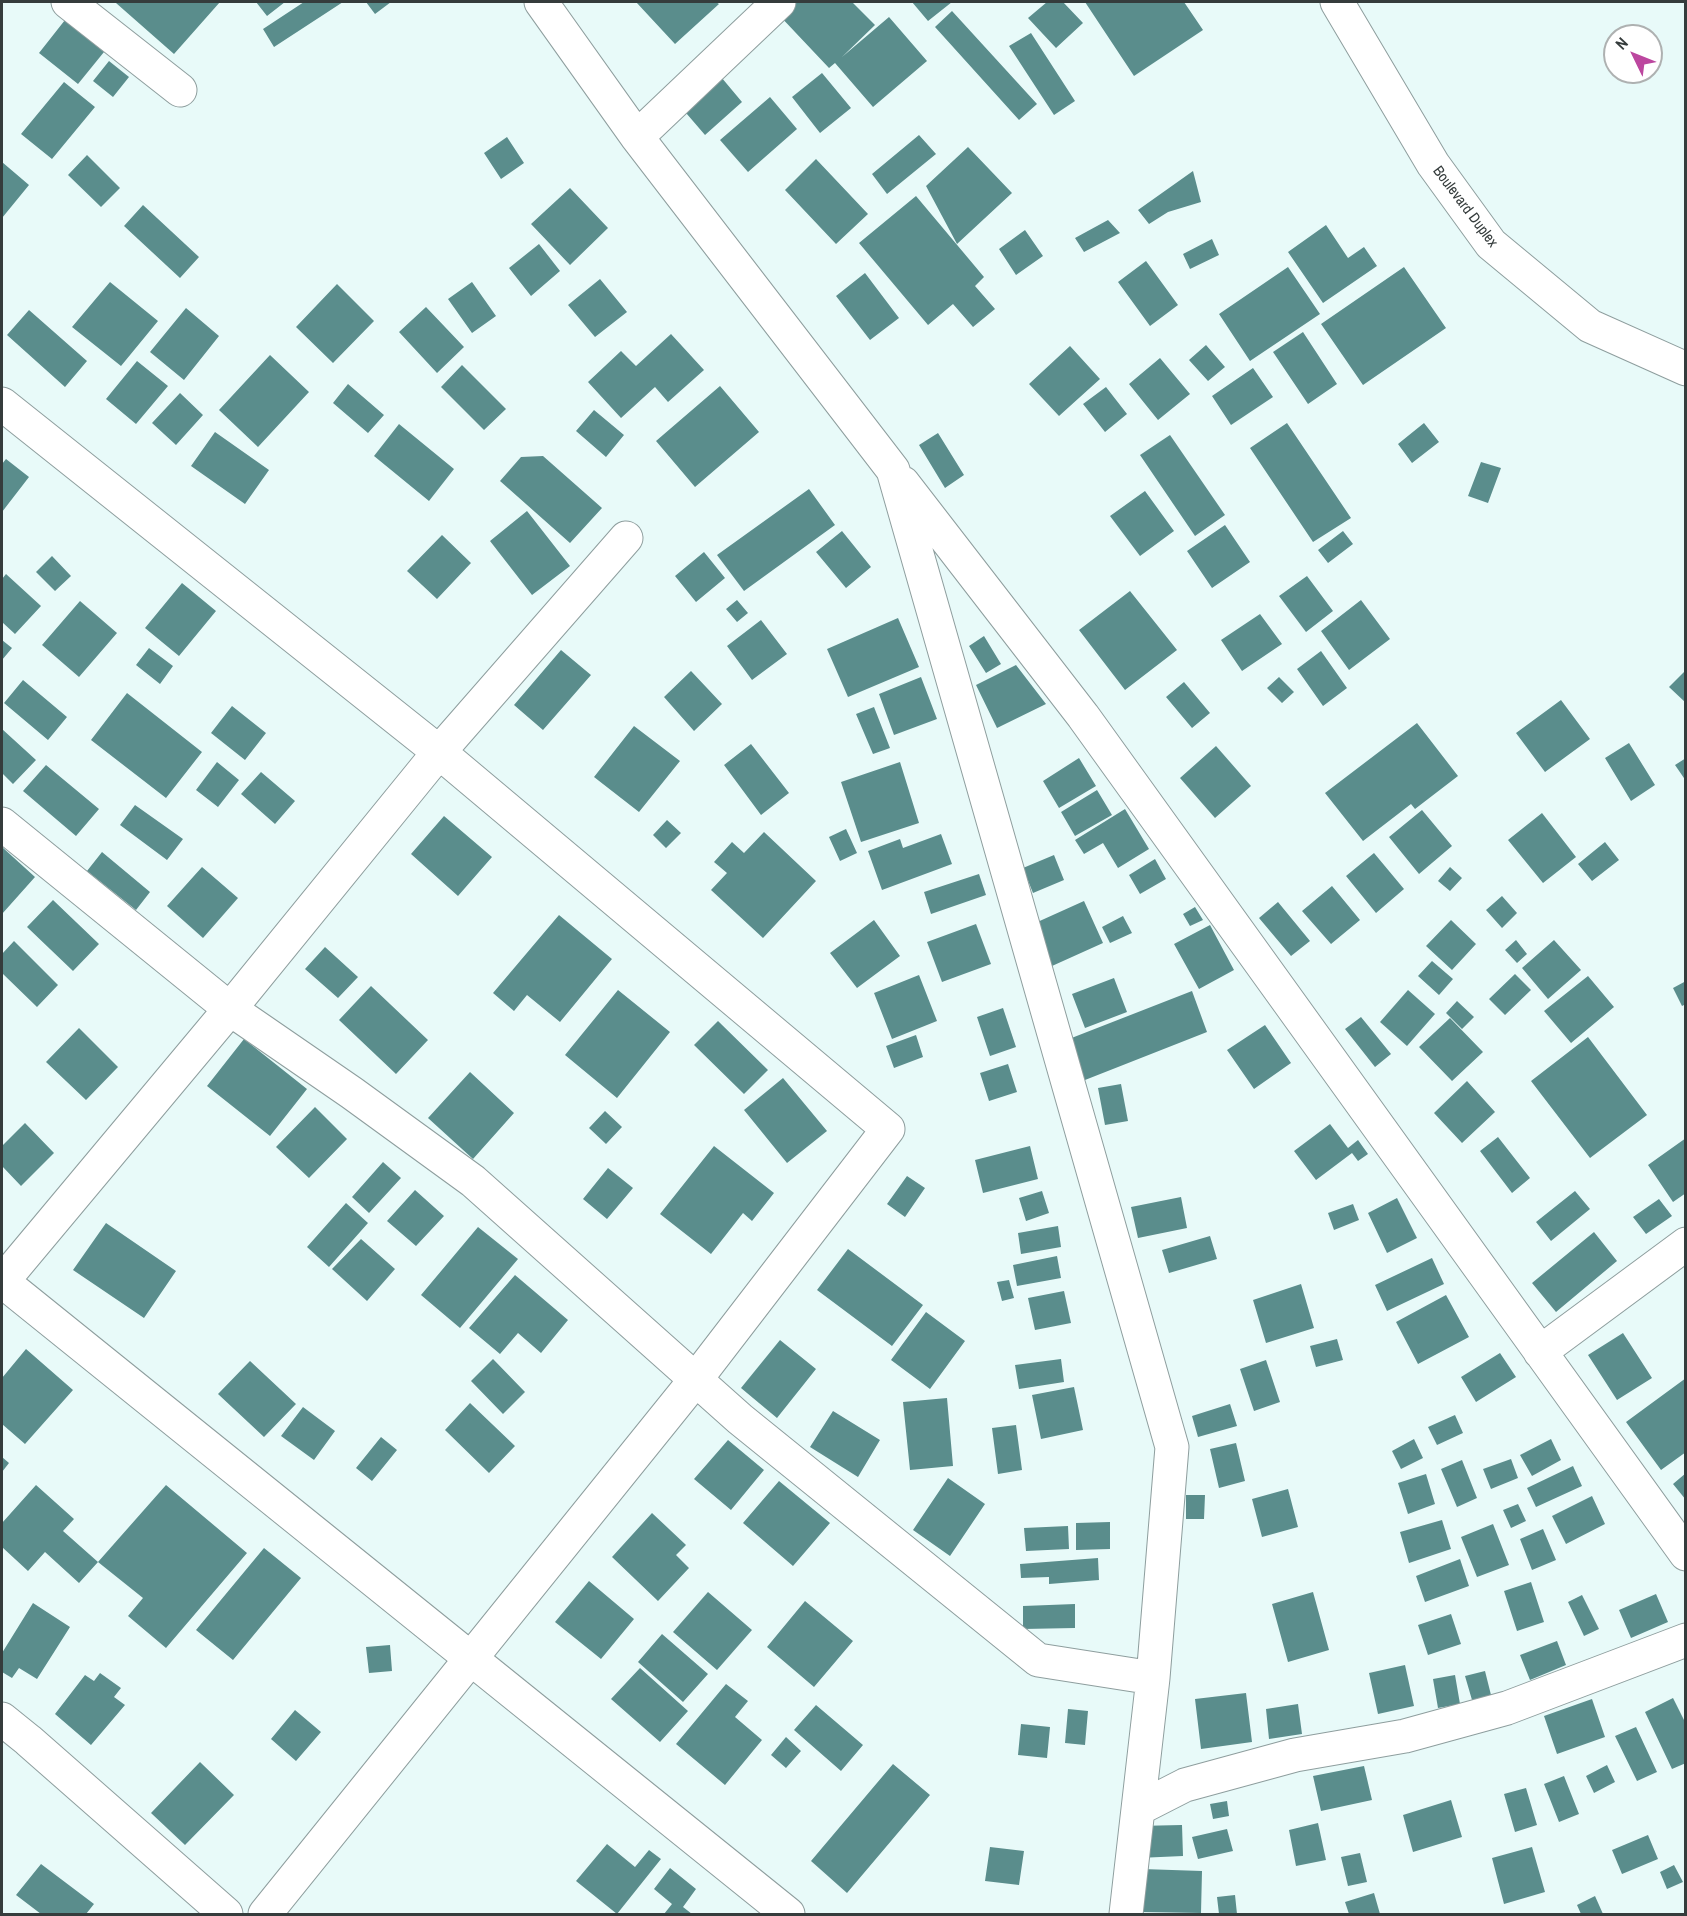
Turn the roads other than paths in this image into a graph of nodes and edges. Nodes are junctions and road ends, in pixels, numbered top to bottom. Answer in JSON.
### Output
{"nodes":[{"id":1,"x":68,"y":2,"type":"edge"},
{"id":2,"x":541,"y":2,"type":"edge"},
{"id":3,"x":779,"y":2,"type":"edge"},
{"id":4,"x":1337,"y":2,"type":"edge"},
{"id":5,"x":180,"y":90,"type":"dead end"},
{"id":6,"x":637,"y":137,"type":"junction"},
{"id":7,"x":1686,"y":369,"type":"edge"},
{"id":8,"x":2,"y":404,"type":"edge"},
{"id":9,"x":893,"y":470,"type":"junction"},
{"id":10,"x":626,"y":538,"type":"dead end"},
{"id":11,"x":439,"y":752,"type":"junction"},
{"id":12,"x":2,"y":824,"type":"edge"},
{"id":13,"x":230,"y":1009,"type":"junction"},
{"id":14,"x":1686,"y":1244,"type":"edge"},
{"id":15,"x":2,"y":1281,"type":"edge"},
{"id":16,"x":1540,"y":1352,"type":"junction"},
{"id":17,"x":696,"y":1379,"type":"junction"},
{"id":18,"x":1686,"y":1554,"type":"edge"},
{"id":19,"x":1686,"y":1640,"type":"edge"},
{"id":20,"x":472,"y":1658,"type":"junction"},
{"id":21,"x":1153,"y":1678,"type":"junction"},
{"id":22,"x":2,"y":1719,"type":"edge"},
{"id":23,"x":1138,"y":1809,"type":"junction"},
{"id":24,"x":226,"y":1914,"type":"edge"},
{"id":25,"x":265,"y":1914,"type":"edge"},
{"id":26,"x":788,"y":1914,"type":"edge"},
{"id":27,"x":1126,"y":1914,"type":"edge"}],
"edges":[{"from":1,"to":5,"type":"street"},
{"from":2,"to":6,"type":"street"},
{"from":3,"to":6,"type":"street"},
{"from":4,"to":7,"type":"street","name":"Boulevard Duplex"},
{"from":6,"to":9,"type":"street"},
{"from":8,"to":11,"type":"street"},
{"from":9,"to":16,"type":"street"},
{"from":9,"to":21,"type":"street"},
{"from":10,"to":11,"type":"street"},
{"from":11,"to":13,"type":"street"},
{"from":11,"to":17,"type":"street"},
{"from":12,"to":13,"type":"street"},
{"from":13,"to":15,"type":"street"},
{"from":13,"to":17,"type":"street"},
{"from":14,"to":16,"type":"street"},
{"from":15,"to":20,"type":"street"},
{"from":16,"to":18,"type":"street"},
{"from":17,"to":20,"type":"street"},
{"from":17,"to":21,"type":"street"},
{"from":19,"to":23,"type":"street"},
{"from":20,"to":25,"type":"street"},
{"from":20,"to":26,"type":"street"},
{"from":21,"to":23,"type":"street"},
{"from":22,"to":24,"type":"street"},
{"from":23,"to":27,"type":"street"}]}
